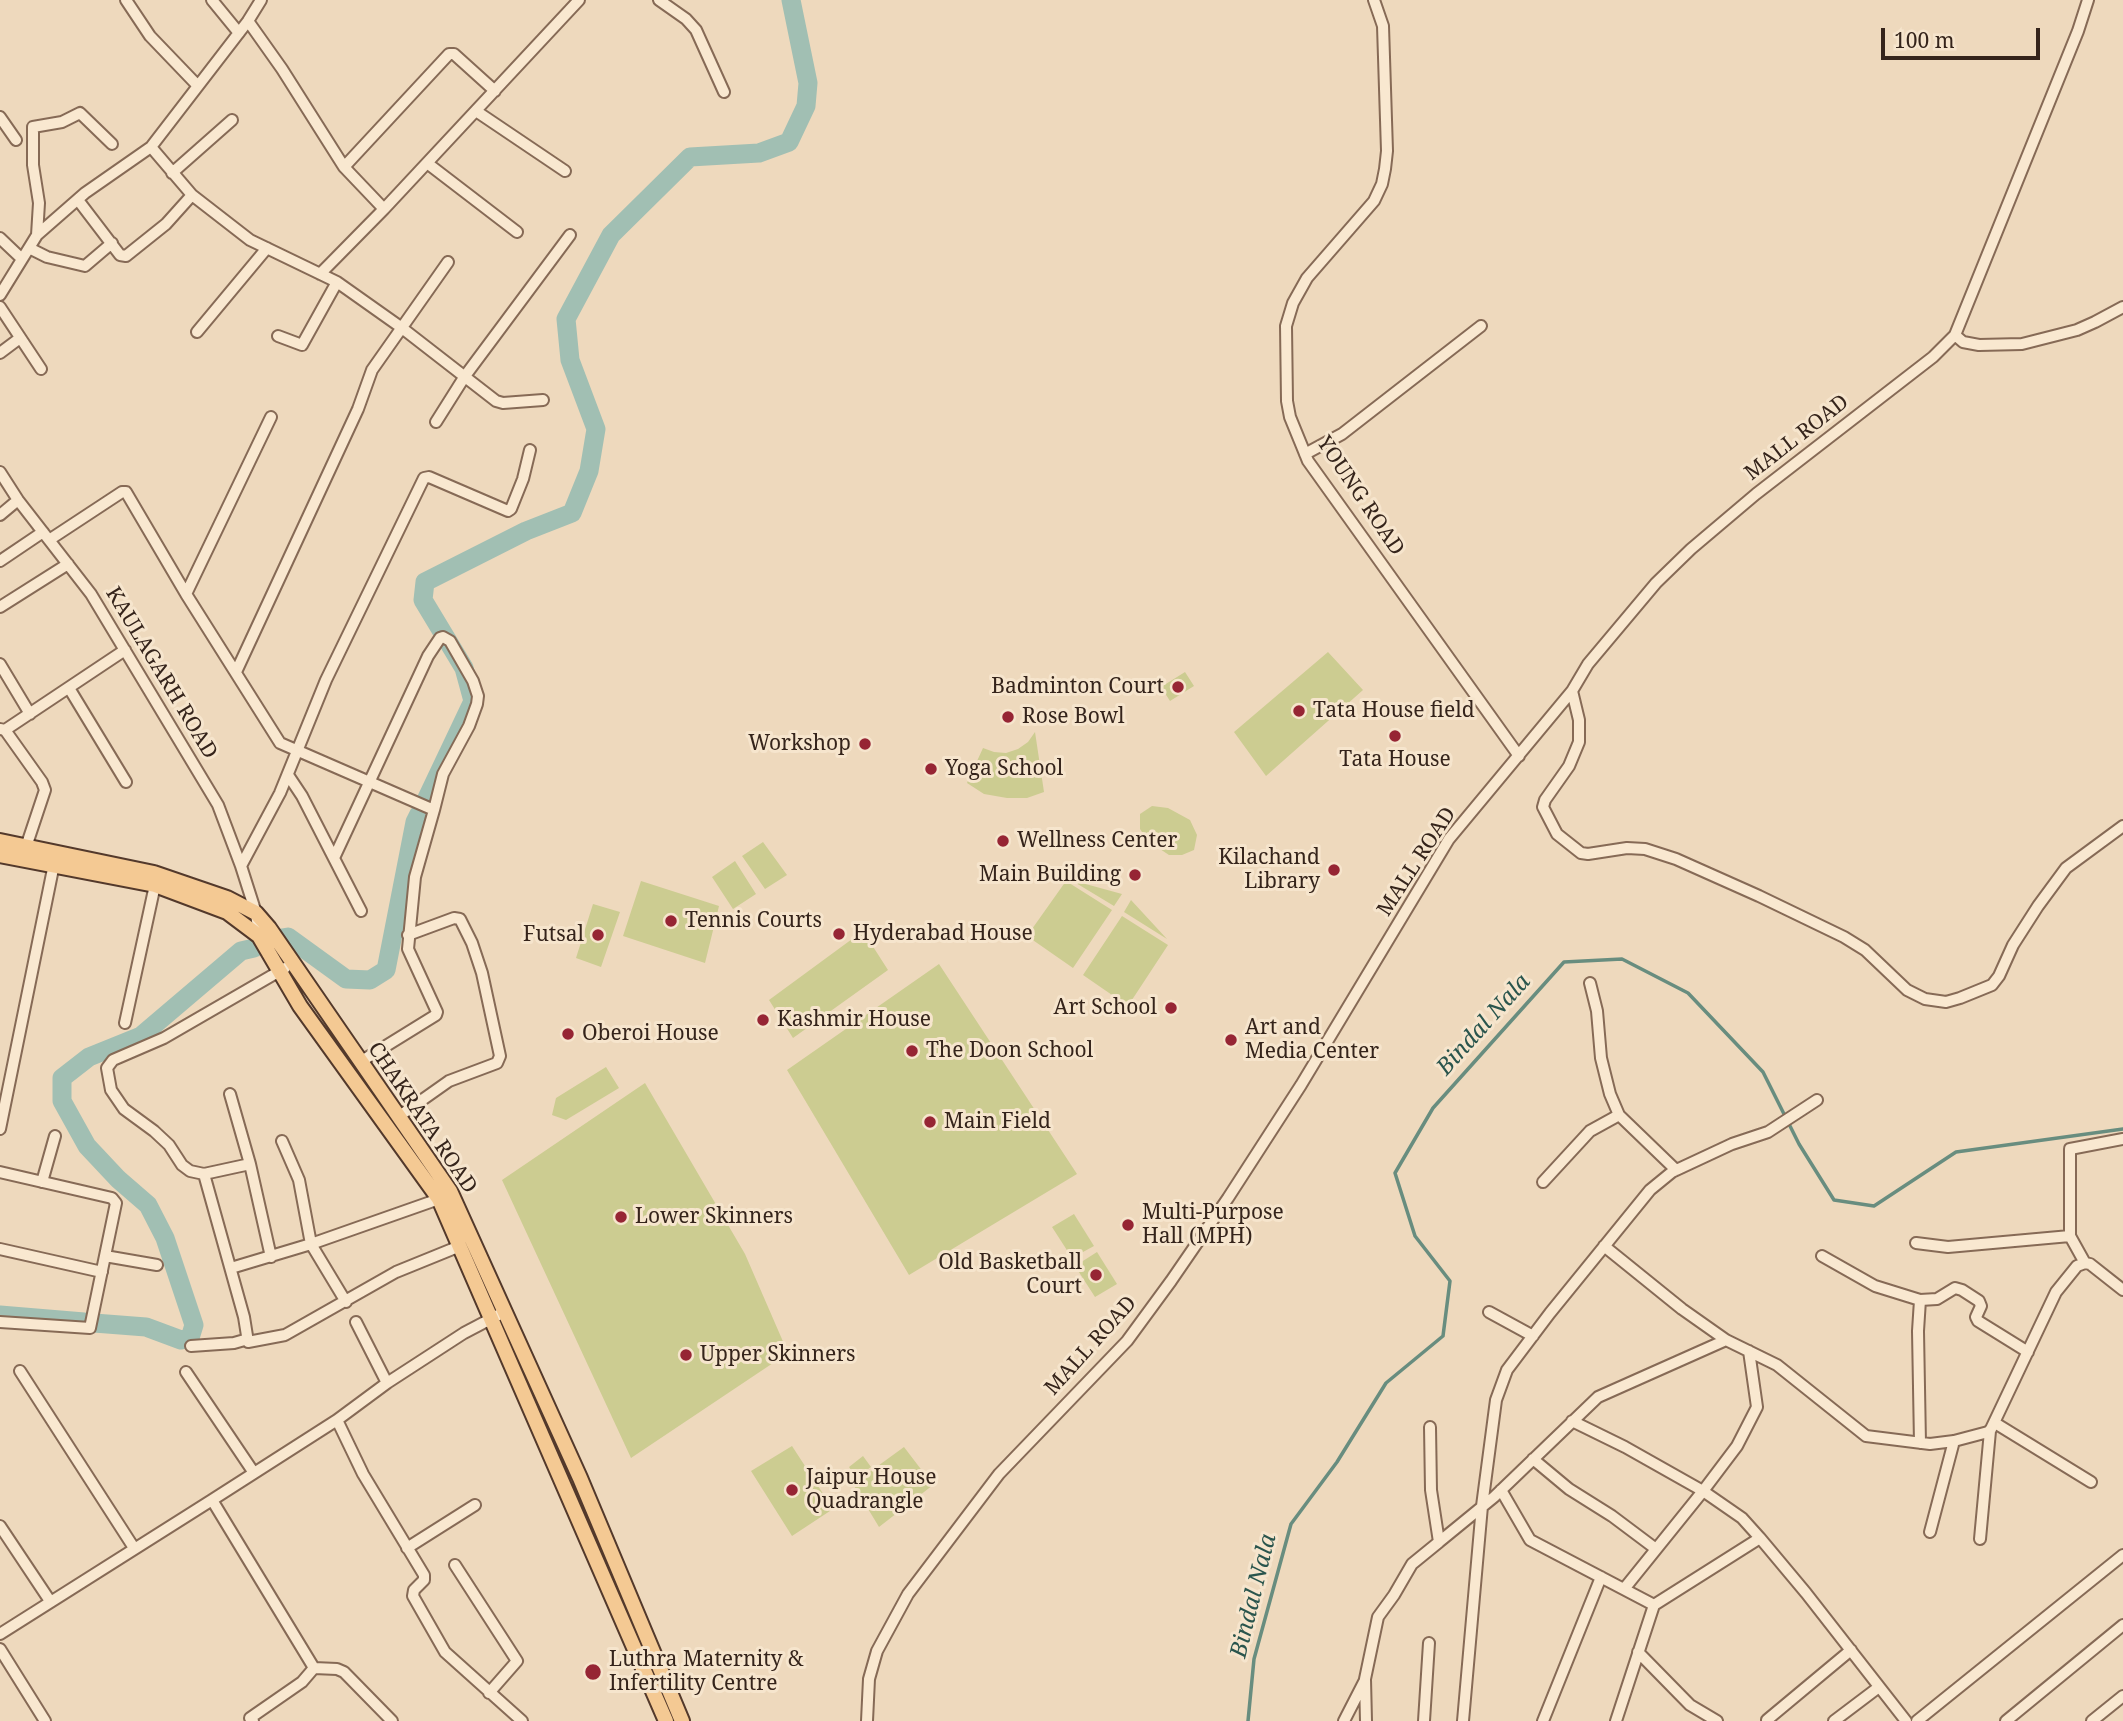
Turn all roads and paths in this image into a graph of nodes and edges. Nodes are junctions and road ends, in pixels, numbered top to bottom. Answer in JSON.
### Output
{"nodes":[{"id":1,"x":126,"y":0,"type":"edge"},
{"id":2,"x":212,"y":0,"type":"edge"},
{"id":3,"x":261,"y":0,"type":"edge"},
{"id":4,"x":579,"y":0,"type":"edge"},
{"id":5,"x":659,"y":0,"type":"edge"},
{"id":6,"x":1374,"y":0,"type":"edge"},
{"id":7,"x":2088,"y":0,"type":"edge"},
{"id":8,"x":248,"y":21,"type":"junction"},
{"id":9,"x":239,"y":33,"type":"junction"},
{"id":10,"x":198,"y":86,"type":"junction"},
{"id":11,"x":495,"y":91,"type":"junction"},
{"id":12,"x":724,"y":92,"type":"dead end"},
{"id":13,"x":476,"y":111,"type":"junction"},
{"id":14,"x":0,"y":117,"type":"edge"},
{"id":15,"x":232,"y":120,"type":"dead end"},
{"id":16,"x":16,"y":140,"type":"dead end"},
{"id":17,"x":112,"y":144,"type":"dead end"},
{"id":18,"x":151,"y":147,"type":"junction"},
{"id":19,"x":427,"y":163,"type":"junction"},
{"id":20,"x":344,"y":167,"type":"junction"},
{"id":21,"x":565,"y":171,"type":"dead end"},
{"id":22,"x":172,"y":173,"type":"junction"},
{"id":23,"x":192,"y":195,"type":"junction"},
{"id":24,"x":78,"y":200,"type":"junction"},
{"id":25,"x":384,"y":209,"type":"junction"},
{"id":26,"x":517,"y":232,"type":"dead end"},
{"id":27,"x":37,"y":235,"type":"junction"},
{"id":28,"x":570,"y":235,"type":"dead end"},
{"id":29,"x":0,"y":238,"type":"edge"},
{"id":30,"x":112,"y":243,"type":"junction"},
{"id":31,"x":29,"y":248,"type":"junction"},
{"id":32,"x":267,"y":248,"type":"junction"},
{"id":33,"x":22,"y":259,"type":"junction"},
{"id":34,"x":448,"y":262,"type":"dead end"},
{"id":35,"x":320,"y":274,"type":"junction"},
{"id":36,"x":337,"y":282,"type":"junction"},
{"id":37,"x":0,"y":295,"type":"edge"},
{"id":38,"x":0,"y":306,"type":"edge"},
{"id":39,"x":2123,"y":307,"type":"edge"},
{"id":40,"x":1481,"y":326,"type":"dead end"},
{"id":41,"x":402,"y":328,"type":"junction"},
{"id":42,"x":197,"y":332,"type":"dead end"},
{"id":43,"x":1955,"y":335,"type":"junction"},
{"id":44,"x":278,"y":336,"type":"dead end"},
{"id":45,"x":20,"y":338,"type":"junction"},
{"id":46,"x":0,"y":353,"type":"edge"},
{"id":47,"x":41,"y":369,"type":"dead end"},
{"id":48,"x":465,"y":376,"type":"junction"},
{"id":49,"x":544,"y":400,"type":"dead end"},
{"id":50,"x":271,"y":417,"type":"dead end"},
{"id":51,"x":436,"y":422,"type":"dead end"},
{"id":52,"x":530,"y":450,"type":"dead end"},
{"id":53,"x":1305,"y":454,"type":"junction"},
{"id":54,"x":0,"y":472,"type":"edge"},
{"id":55,"x":18,"y":500,"type":"junction"},
{"id":56,"x":0,"y":515,"type":"edge"},
{"id":57,"x":46,"y":536,"type":"junction"},
{"id":58,"x":0,"y":561,"type":"edge"},
{"id":59,"x":68,"y":564,"type":"junction"},
{"id":60,"x":186,"y":594,"type":"junction"},
{"id":61,"x":0,"y":607,"type":"edge"},
{"id":62,"x":125,"y":650,"type":"junction"},
{"id":63,"x":0,"y":664,"type":"edge"},
{"id":64,"x":236,"y":672,"type":"junction"},
{"id":65,"x":69,"y":688,"type":"junction"},
{"id":66,"x":1572,"y":691,"type":"junction"},
{"id":67,"x":30,"y":714,"type":"junction"},
{"id":68,"x":2,"y":730,"type":"edge"},
{"id":69,"x":299,"y":750,"type":"junction"},
{"id":70,"x":1518,"y":755,"type":"junction"},
{"id":71,"x":288,"y":775,"type":"junction"},
{"id":72,"x":126,"y":782,"type":"dead end"},
{"id":73,"x":369,"y":782,"type":"junction"},
{"id":74,"x":434,"y":810,"type":"junction"},
{"id":75,"x":2123,"y":826,"type":"edge"},
{"id":76,"x":0,"y":841,"type":"edge"},
{"id":77,"x":26,"y":847,"type":"junction"},
{"id":78,"x":0,"y":855,"type":"edge"},
{"id":79,"x":334,"y":858,"type":"junction"},
{"id":80,"x":55,"y":860,"type":"junction"},
{"id":81,"x":241,"y":866,"type":"junction"},
{"id":82,"x":155,"y":885,"type":"junction"},
{"id":83,"x":360,"y":911,"type":"dead end"},
{"id":84,"x":256,"y":913,"type":"junction"},
{"id":85,"x":408,"y":935,"type":"junction"},
{"id":86,"x":259,"y":937,"type":"junction"},
{"id":87,"x":286,"y":968,"type":"junction"},
{"id":88,"x":1590,"y":983,"type":"dead end"},
{"id":89,"x":125,"y":1023,"type":"dead end"},
{"id":90,"x":360,"y":1062,"type":"junction"},
{"id":91,"x":230,"y":1094,"type":"dead end"},
{"id":92,"x":1817,"y":1100,"type":"dead end"},
{"id":93,"x":1619,"y":1115,"type":"junction"},
{"id":94,"x":398,"y":1117,"type":"junction"},
{"id":95,"x":0,"y":1129,"type":"edge"},
{"id":96,"x":54,"y":1136,"type":"dead end"},
{"id":97,"x":2123,"y":1139,"type":"edge"},
{"id":98,"x":282,"y":1141,"type":"dead end"},
{"id":99,"x":250,"y":1164,"type":"junction"},
{"id":100,"x":1676,"y":1170,"type":"junction"},
{"id":101,"x":0,"y":1172,"type":"edge"},
{"id":102,"x":204,"y":1174,"type":"junction"},
{"id":103,"x":42,"y":1182,"type":"junction"},
{"id":104,"x":1543,"y":1182,"type":"dead end"},
{"id":105,"x":439,"y":1199,"type":"junction"},
{"id":106,"x":2070,"y":1236,"type":"junction"},
{"id":107,"x":1916,"y":1243,"type":"dead end"},
{"id":108,"x":311,"y":1244,"type":"junction"},
{"id":109,"x":460,"y":1245,"type":"junction"},
{"id":110,"x":1604,"y":1246,"type":"junction"},
{"id":111,"x":0,"y":1249,"type":"edge"},
{"id":112,"x":105,"y":1256,"type":"junction"},
{"id":113,"x":1822,"y":1256,"type":"dead end"},
{"id":114,"x":271,"y":1257,"type":"junction"},
{"id":115,"x":2085,"y":1262,"type":"junction"},
{"id":116,"x":158,"y":1265,"type":"dead end"},
{"id":117,"x":231,"y":1268,"type":"junction"},
{"id":118,"x":102,"y":1272,"type":"junction"},
{"id":119,"x":2123,"y":1290,"type":"edge"},
{"id":120,"x":1920,"y":1300,"type":"junction"},
{"id":121,"x":346,"y":1302,"type":"junction"},
{"id":122,"x":1489,"y":1312,"type":"dead end"},
{"id":123,"x":498,"y":1315,"type":"junction"},
{"id":124,"x":0,"y":1322,"type":"edge"},
{"id":125,"x":356,"y":1322,"type":"dead end"},
{"id":126,"x":1534,"y":1336,"type":"junction"},
{"id":127,"x":248,"y":1339,"type":"junction"},
{"id":128,"x":1726,"y":1340,"type":"junction"},
{"id":129,"x":191,"y":1346,"type":"dead end"},
{"id":130,"x":1749,"y":1351,"type":"junction"},
{"id":131,"x":2028,"y":1352,"type":"junction"},
{"id":132,"x":20,"y":1371,"type":"dead end"},
{"id":133,"x":186,"y":1372,"type":"dead end"},
{"id":134,"x":387,"y":1383,"type":"junction"},
{"id":135,"x":337,"y":1420,"type":"junction"},
{"id":136,"x":1572,"y":1421,"type":"junction"},
{"id":137,"x":1430,"y":1427,"type":"dead end"},
{"id":138,"x":1992,"y":1427,"type":"junction"},
{"id":139,"x":1954,"y":1441,"type":"junction"},
{"id":140,"x":1920,"y":1443,"type":"junction"},
{"id":141,"x":1533,"y":1459,"type":"junction"},
{"id":142,"x":254,"y":1473,"type":"junction"},
{"id":143,"x":2091,"y":1482,"type":"dead end"},
{"id":144,"x":1501,"y":1490,"type":"junction"},
{"id":145,"x":1703,"y":1491,"type":"junction"},
{"id":146,"x":212,"y":1500,"type":"junction"},
{"id":147,"x":475,"y":1506,"type":"dead end"},
{"id":148,"x":1482,"y":1506,"type":"junction"},
{"id":149,"x":0,"y":1526,"type":"edge"},
{"id":150,"x":1930,"y":1532,"type":"dead end"},
{"id":151,"x":1760,"y":1538,"type":"junction"},
{"id":152,"x":1980,"y":1539,"type":"dead end"},
{"id":153,"x":1439,"y":1542,"type":"junction"},
{"id":154,"x":134,"y":1548,"type":"junction"},
{"id":155,"x":407,"y":1548,"type":"junction"},
{"id":156,"x":1656,"y":1549,"type":"junction"},
{"id":157,"x":2123,"y":1555,"type":"edge"},
{"id":158,"x":455,"y":1564,"type":"dead end"},
{"id":159,"x":1601,"y":1577,"type":"junction"},
{"id":160,"x":1624,"y":1589,"type":"junction"},
{"id":161,"x":50,"y":1601,"type":"junction"},
{"id":162,"x":1654,"y":1605,"type":"junction"},
{"id":163,"x":2123,"y":1625,"type":"edge"},
{"id":164,"x":0,"y":1633,"type":"edge"},
{"id":165,"x":1429,"y":1643,"type":"dead end"},
{"id":166,"x":0,"y":1649,"type":"edge"},
{"id":167,"x":1851,"y":1650,"type":"junction"},
{"id":168,"x":1638,"y":1653,"type":"junction"},
{"id":169,"x":314,"y":1668,"type":"junction"},
{"id":170,"x":1365,"y":1679,"type":"junction"},
{"id":171,"x":1880,"y":1687,"type":"junction"},
{"id":172,"x":489,"y":1693,"type":"junction"},
{"id":173,"x":2123,"y":1696,"type":"edge"},
{"id":174,"x":388,"y":1717,"type":"edge"},
{"id":175,"x":1768,"y":1720,"type":"edge"},
{"id":176,"x":45,"y":1721,"type":"edge"},
{"id":177,"x":253,"y":1721,"type":"edge"},
{"id":178,"x":374,"y":1721,"type":"edge"},
{"id":179,"x":522,"y":1721,"type":"edge"},
{"id":180,"x":666,"y":1721,"type":"edge"},
{"id":181,"x":682,"y":1721,"type":"edge"},
{"id":182,"x":867,"y":1721,"type":"edge"},
{"id":183,"x":1344,"y":1721,"type":"edge"},
{"id":184,"x":1366,"y":1721,"type":"edge"},
{"id":185,"x":1424,"y":1721,"type":"edge"},
{"id":186,"x":1463,"y":1721,"type":"edge"},
{"id":187,"x":1543,"y":1721,"type":"edge"},
{"id":188,"x":1616,"y":1721,"type":"edge"},
{"id":189,"x":1717,"y":1721,"type":"edge"},
{"id":190,"x":1833,"y":1721,"type":"edge"},
{"id":191,"x":1906,"y":1721,"type":"edge"},
{"id":192,"x":1917,"y":1721,"type":"edge"},
{"id":193,"x":2006,"y":1721,"type":"edge"},
{"id":194,"x":2092,"y":1721,"type":"edge"}],
"edges":[{"from":1,"to":10,"type":"street"},
{"from":2,"to":9,"type":"street"},
{"from":3,"to":8,"type":"street"},
{"from":4,"to":11,"type":"street"},
{"from":5,"to":12,"type":"street"},
{"from":6,"to":53,"type":"street","name":"YOUNG ROAD"},
{"from":7,"to":43,"type":"street","name":"MALL ROAD"},
{"from":8,"to":9,"type":"street"},
{"from":8,"to":20,"type":"street"},
{"from":9,"to":10,"type":"street"},
{"from":10,"to":18,"type":"street"},
{"from":11,"to":13,"type":"street"},
{"from":11,"to":20,"type":"street"},
{"from":13,"to":19,"type":"street"},
{"from":13,"to":21,"type":"street"},
{"from":14,"to":16,"type":"street"},
{"from":15,"to":22,"type":"street"},
{"from":17,"to":27,"type":"street"},
{"from":18,"to":22,"type":"street"},
{"from":18,"to":24,"type":"street"},
{"from":19,"to":25,"type":"street"},
{"from":19,"to":26,"type":"street"},
{"from":20,"to":25,"type":"street"},
{"from":22,"to":23,"type":"street"},
{"from":23,"to":30,"type":"street"},
{"from":23,"to":32,"type":"street"},
{"from":24,"to":27,"type":"street"},
{"from":24,"to":30,"type":"street"},
{"from":25,"to":35,"type":"street"},
{"from":27,"to":31,"type":"street"},
{"from":28,"to":48,"type":"street"},
{"from":29,"to":33,"type":"street"},
{"from":30,"to":31,"type":"street"},
{"from":31,"to":33,"type":"street"},
{"from":32,"to":35,"type":"street"},
{"from":32,"to":42,"type":"street"},
{"from":33,"to":37,"type":"street"},
{"from":34,"to":41,"type":"street"},
{"from":35,"to":36,"type":"street"},
{"from":36,"to":41,"type":"street"},
{"from":36,"to":44,"type":"street"},
{"from":38,"to":45,"type":"street"},
{"from":39,"to":43,"type":"street"},
{"from":40,"to":53,"type":"street"},
{"from":41,"to":48,"type":"street"},
{"from":41,"to":64,"type":"street"},
{"from":43,"to":66,"type":"street","name":"MALL ROAD"},
{"from":45,"to":46,"type":"street"},
{"from":45,"to":47,"type":"street"},
{"from":48,"to":49,"type":"street"},
{"from":48,"to":51,"type":"street"},
{"from":50,"to":60,"type":"street"},
{"from":52,"to":69,"type":"street"},
{"from":53,"to":70,"type":"street","name":"YOUNG ROAD"},
{"from":54,"to":55,"type":"street","name":"KAULAGARH ROAD"},
{"from":55,"to":56,"type":"street"},
{"from":55,"to":57,"type":"street","name":"KAULAGARH ROAD"},
{"from":57,"to":58,"type":"street"},
{"from":57,"to":59,"type":"street","name":"KAULAGARH ROAD"},
{"from":57,"to":60,"type":"street"},
{"from":59,"to":61,"type":"street"},
{"from":59,"to":62,"type":"street","name":"KAULAGARH ROAD"},
{"from":60,"to":64,"type":"street"},
{"from":62,"to":65,"type":"street"},
{"from":62,"to":81,"type":"street","name":"KAULAGARH ROAD"},
{"from":63,"to":67,"type":"street"},
{"from":64,"to":69,"type":"street"},
{"from":65,"to":67,"type":"street"},
{"from":65,"to":72,"type":"street"},
{"from":66,"to":70,"type":"street","name":"MALL ROAD"},
{"from":66,"to":75,"type":"street"},
{"from":67,"to":68,"type":"street"},
{"from":68,"to":77,"type":"street"},
{"from":69,"to":71,"type":"street"},
{"from":69,"to":73,"type":"street"},
{"from":70,"to":182,"type":"street","name":"MALL ROAD"},
{"from":71,"to":79,"type":"street"},
{"from":71,"to":81,"type":"street"},
{"from":73,"to":74,"type":"street"},
{"from":73,"to":74,"type":"street"},
{"from":73,"to":79,"type":"street"},
{"from":74,"to":85,"type":"street"},
{"from":76,"to":77,"type":"main road","name":"CHAKRATA ROAD"},
{"from":77,"to":80,"type":"main road","name":"CHAKRATA ROAD"},
{"from":78,"to":80,"type":"main road","name":"CHAKRATA ROAD"},
{"from":79,"to":83,"type":"street"},
{"from":80,"to":82,"type":"main road","name":"CHAKRATA ROAD"},
{"from":80,"to":84,"type":"main road","name":"CHAKRATA ROAD"},
{"from":80,"to":95,"type":"street"},
{"from":81,"to":84,"type":"street","name":"KAULAGARH ROAD"},
{"from":82,"to":86,"type":"main road","name":"CHAKRATA ROAD"},
{"from":82,"to":89,"type":"street"},
{"from":84,"to":86,"type":"street","name":"KAULAGARH ROAD"},
{"from":84,"to":87,"type":"main road","name":"CHAKRATA ROAD"},
{"from":85,"to":90,"type":"street"},
{"from":85,"to":94,"type":"street"},
{"from":86,"to":87,"type":"main road","name":"CHAKRATA ROAD"},
{"from":87,"to":90,"type":"main road","name":"CHAKRATA ROAD"},
{"from":87,"to":102,"type":"street"},
{"from":87,"to":105,"type":"main road","name":"CHAKRATA ROAD"},
{"from":88,"to":93,"type":"street"},
{"from":90,"to":94,"type":"main road","name":"CHAKRATA ROAD"},
{"from":91,"to":99,"type":"street"},
{"from":92,"to":100,"type":"street"},
{"from":93,"to":100,"type":"street"},
{"from":93,"to":104,"type":"street"},
{"from":94,"to":123,"type":"main road","name":"CHAKRATA ROAD"},
{"from":96,"to":103,"type":"street"},
{"from":97,"to":106,"type":"street"},
{"from":98,"to":108,"type":"street"},
{"from":99,"to":102,"type":"street"},
{"from":99,"to":114,"type":"street"},
{"from":100,"to":110,"type":"street"},
{"from":101,"to":103,"type":"street"},
{"from":102,"to":117,"type":"street"},
{"from":103,"to":112,"type":"street"},
{"from":105,"to":108,"type":"street"},
{"from":105,"to":109,"type":"main road","name":"CHAKRATA ROAD"},
{"from":106,"to":107,"type":"street"},
{"from":106,"to":115,"type":"street"},
{"from":108,"to":114,"type":"street"},
{"from":108,"to":121,"type":"street"},
{"from":109,"to":121,"type":"street"},
{"from":109,"to":123,"type":"main road","name":"CHAKRATA ROAD"},
{"from":110,"to":126,"type":"street"},
{"from":110,"to":128,"type":"street"},
{"from":111,"to":118,"type":"street"},
{"from":112,"to":116,"type":"street"},
{"from":112,"to":118,"type":"street"},
{"from":113,"to":120,"type":"street"},
{"from":114,"to":117,"type":"street"},
{"from":115,"to":119,"type":"street"},
{"from":115,"to":131,"type":"street"},
{"from":117,"to":127,"type":"street"},
{"from":118,"to":124,"type":"street"},
{"from":120,"to":131,"type":"street"},
{"from":120,"to":140,"type":"street"},
{"from":121,"to":127,"type":"street"},
{"from":122,"to":126,"type":"street"},
{"from":123,"to":134,"type":"street"},
{"from":123,"to":180,"type":"main road","name":"CHAKRATA ROAD"},
{"from":123,"to":181,"type":"main road","name":"CHAKRATA ROAD"},
{"from":125,"to":134,"type":"street"},
{"from":126,"to":148,"type":"street"},
{"from":127,"to":129,"type":"street"},
{"from":128,"to":130,"type":"street"},
{"from":128,"to":136,"type":"street"},
{"from":130,"to":140,"type":"street"},
{"from":130,"to":145,"type":"street"},
{"from":131,"to":138,"type":"street"},
{"from":132,"to":154,"type":"street"},
{"from":133,"to":142,"type":"street"},
{"from":134,"to":135,"type":"street"},
{"from":135,"to":142,"type":"street"},
{"from":135,"to":155,"type":"street"},
{"from":136,"to":141,"type":"street"},
{"from":136,"to":145,"type":"street"},
{"from":137,"to":153,"type":"street"},
{"from":138,"to":139,"type":"street"},
{"from":138,"to":143,"type":"street"},
{"from":138,"to":152,"type":"street"},
{"from":139,"to":140,"type":"street"},
{"from":139,"to":150,"type":"street"},
{"from":141,"to":144,"type":"street"},
{"from":141,"to":156,"type":"street"},
{"from":142,"to":146,"type":"street"},
{"from":144,"to":148,"type":"street"},
{"from":144,"to":159,"type":"street"},
{"from":145,"to":151,"type":"street"},
{"from":145,"to":156,"type":"street"},
{"from":146,"to":154,"type":"street"},
{"from":146,"to":169,"type":"street"},
{"from":147,"to":155,"type":"street"},
{"from":148,"to":153,"type":"street"},
{"from":148,"to":186,"type":"street"},
{"from":149,"to":161,"type":"street"},
{"from":151,"to":162,"type":"street"},
{"from":151,"to":167,"type":"street"},
{"from":153,"to":170,"type":"street"},
{"from":154,"to":161,"type":"street"},
{"from":155,"to":172,"type":"street"},
{"from":156,"to":160,"type":"street"},
{"from":157,"to":192,"type":"street"},
{"from":158,"to":172,"type":"street"},
{"from":159,"to":160,"type":"street"},
{"from":159,"to":187,"type":"street"},
{"from":160,"to":162,"type":"street"},
{"from":161,"to":164,"type":"street"},
{"from":162,"to":168,"type":"street"},
{"from":163,"to":193,"type":"street"},
{"from":165,"to":185,"type":"street"},
{"from":166,"to":176,"type":"street"},
{"from":167,"to":171,"type":"street"},
{"from":167,"to":175,"type":"street"},
{"from":168,"to":188,"type":"street"},
{"from":168,"to":189,"type":"street"},
{"from":169,"to":174,"type":"street"},
{"from":169,"to":177,"type":"street"},
{"from":170,"to":183,"type":"street"},
{"from":170,"to":184,"type":"street"},
{"from":171,"to":190,"type":"street"},
{"from":171,"to":191,"type":"street"},
{"from":172,"to":179,"type":"street"},
{"from":173,"to":194,"type":"street"},
{"from":174,"to":178,"type":"street"}]}
